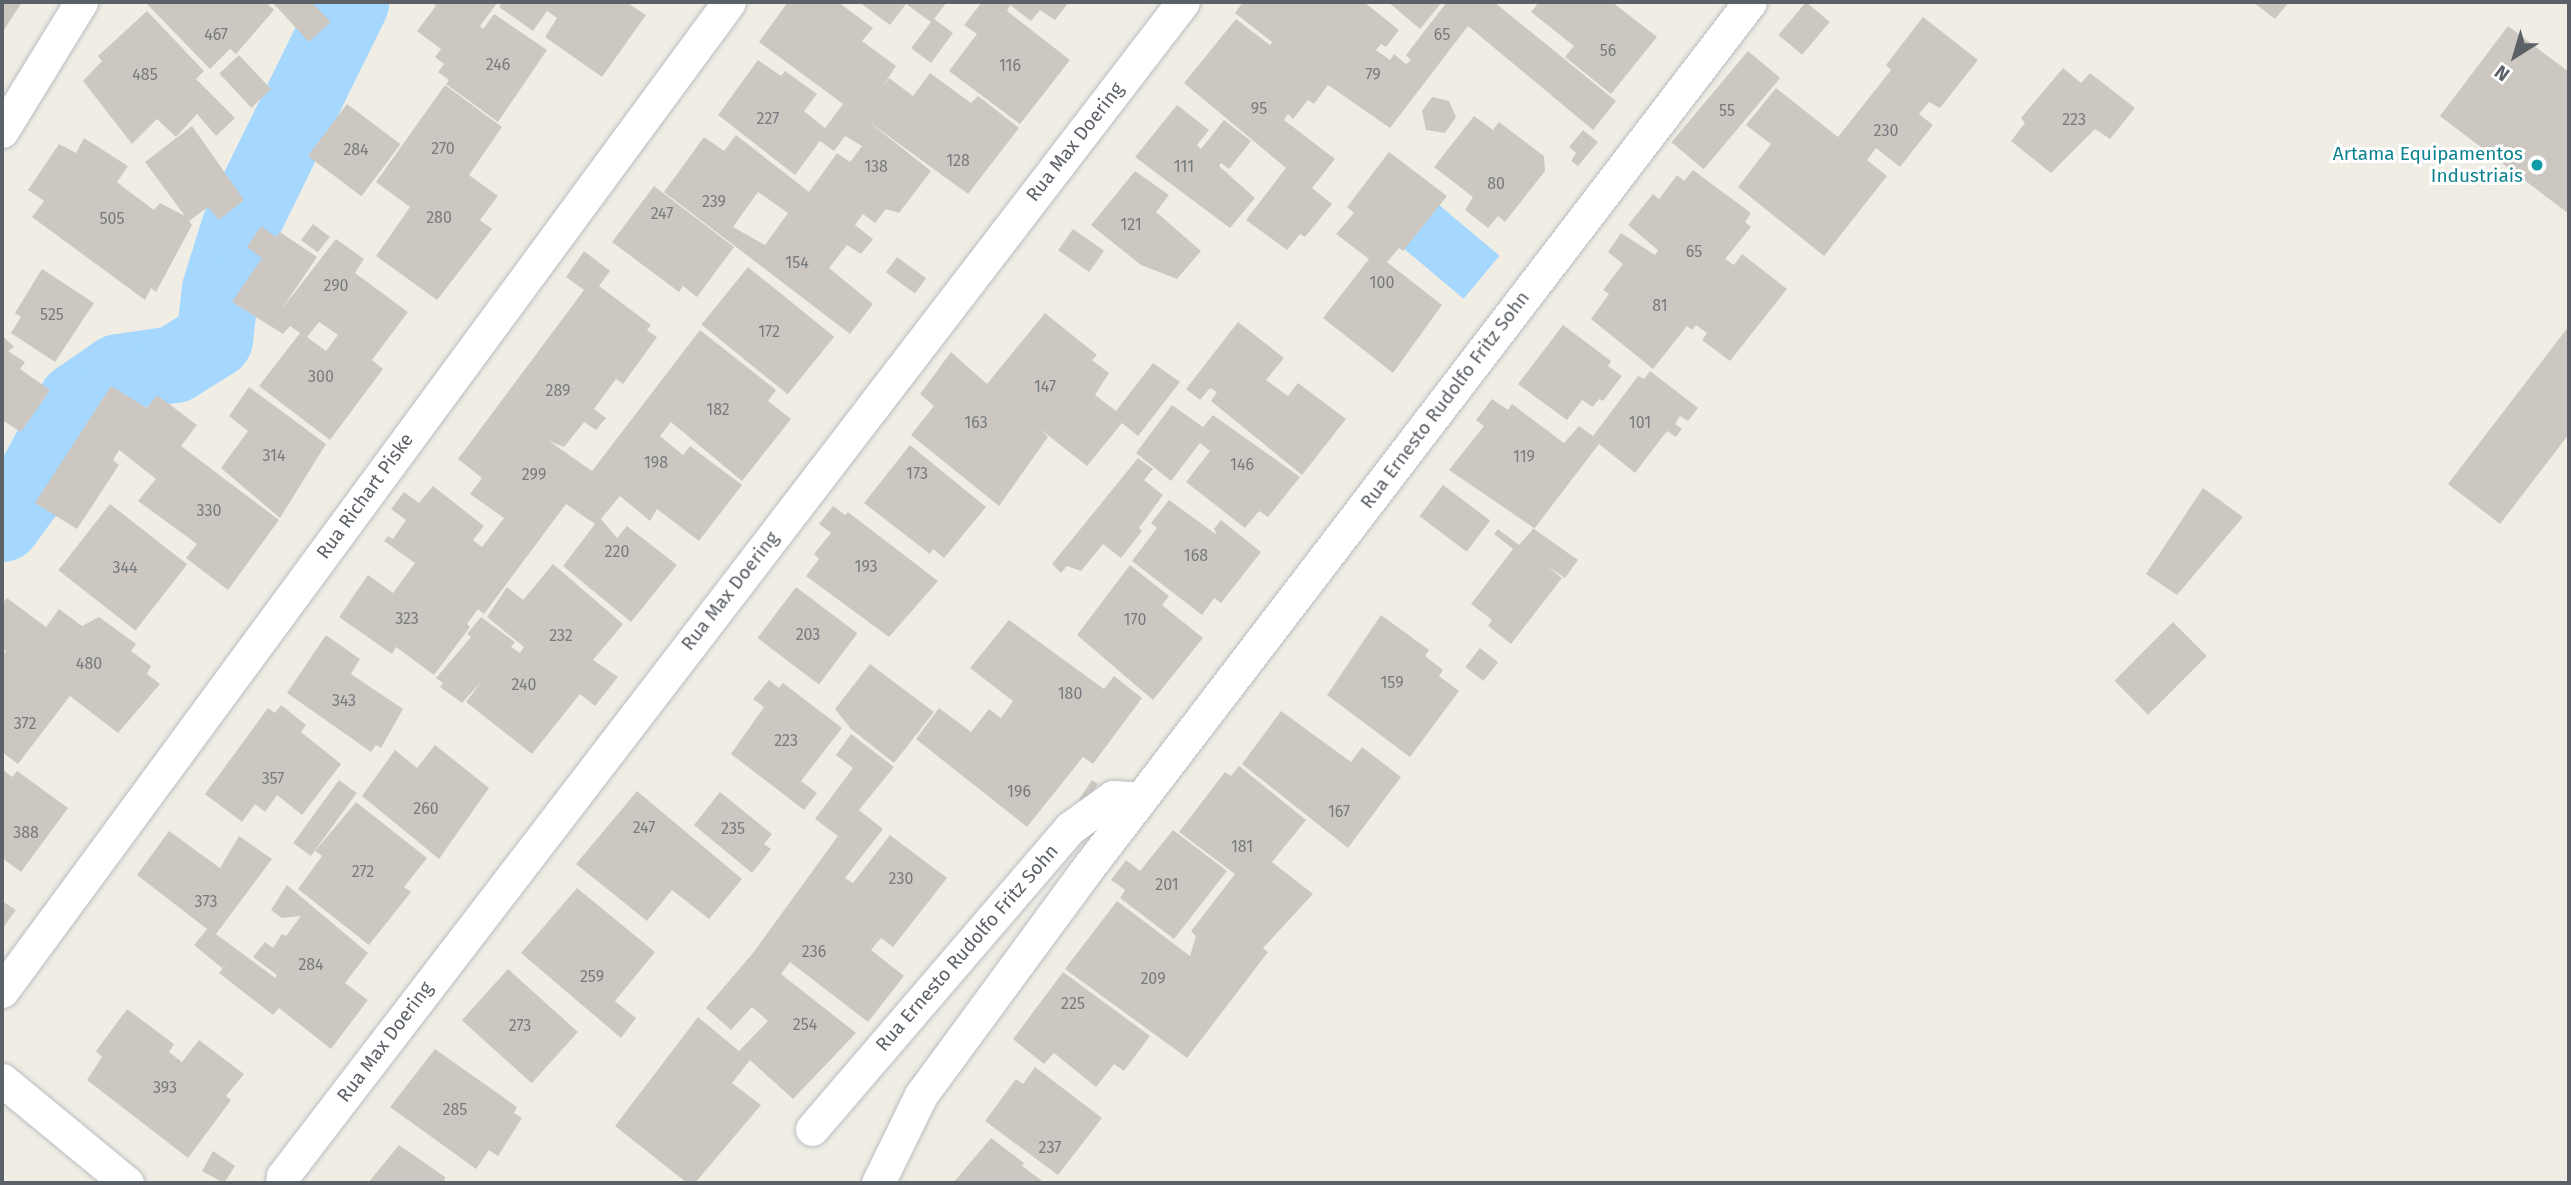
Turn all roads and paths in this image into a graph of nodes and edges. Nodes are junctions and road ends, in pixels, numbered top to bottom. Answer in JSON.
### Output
{"nodes":[{"id":1,"x":82,"y":2,"type":"edge"},
{"id":2,"x":729,"y":2,"type":"edge"},
{"id":3,"x":1182,"y":2,"type":"edge"},
{"id":4,"x":1751,"y":2,"type":"edge"},
{"id":5,"x":2,"y":131,"type":"edge"},
{"id":6,"x":1139,"y":799,"type":"junction"},
{"id":7,"x":2,"y":991,"type":"edge"},
{"id":8,"x":2,"y":1080,"type":"edge"},
{"id":9,"x":812,"y":1129,"type":"dead end"},
{"id":10,"x":127,"y":1183,"type":"edge"},
{"id":11,"x":282,"y":1183,"type":"edge"},
{"id":12,"x":878,"y":1183,"type":"edge"}],
"edges":[{"from":1,"to":5,"type":"street"},
{"from":2,"to":7,"type":"street","name":"Rua Richart Piske"},
{"from":3,"to":11,"type":"street","name":"Rua Max Doering"},
{"from":4,"to":6,"type":"street","name":"Rua Ernesto Rudolfo Fritz Sohn"},
{"from":6,"to":9,"type":"street","name":"Rua Ernesto Rudolfo Fritz Sohn"},
{"from":6,"to":12,"type":"street","name":"Rua Ernesto Rudolfo Fritz Sohn"},
{"from":8,"to":10,"type":"street"}]}
